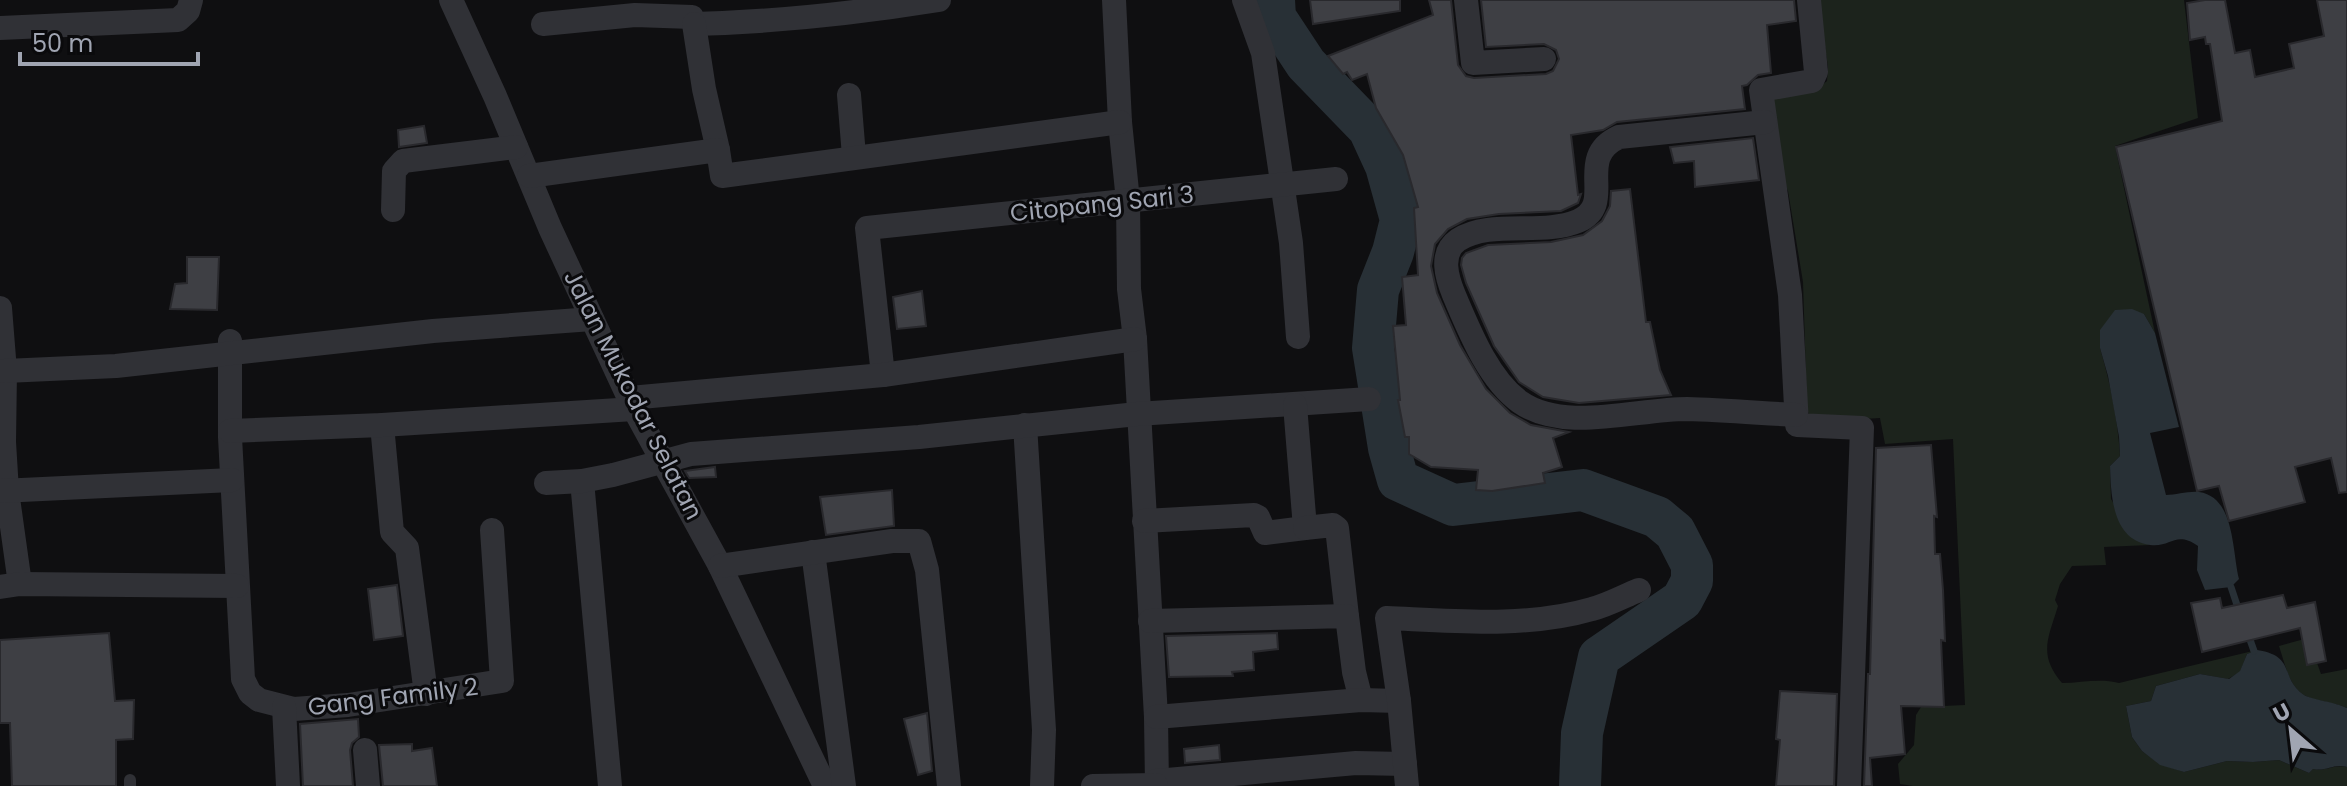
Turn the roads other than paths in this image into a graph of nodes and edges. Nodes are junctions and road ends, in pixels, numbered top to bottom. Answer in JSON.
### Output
{"nodes":[{"id":1,"x":191,"y":0,"type":"edge"},
{"id":2,"x":451,"y":0,"type":"edge"},
{"id":3,"x":939,"y":0,"type":"edge"},
{"id":4,"x":1114,"y":0,"type":"edge"},
{"id":5,"x":1244,"y":0,"type":"edge"},
{"id":6,"x":1466,"y":0,"type":"edge"},
{"id":7,"x":1809,"y":0,"type":"edge"},
{"id":8,"x":858,"y":7,"type":"edge"},
{"id":9,"x":741,"y":12,"type":"edge"},
{"id":10,"x":543,"y":24,"type":"dead end"},
{"id":11,"x":694,"y":24,"type":"junction"},
{"id":12,"x":0,"y":28,"type":"edge"},
{"id":13,"x":1544,"y":59,"type":"dead end"},
{"id":14,"x":849,"y":95,"type":"dead end"},
{"id":15,"x":1120,"y":122,"type":"junction"},
{"id":16,"x":1765,"y":122,"type":"junction"},
{"id":17,"x":516,"y":147,"type":"junction"},
{"id":18,"x":718,"y":150,"type":"junction"},
{"id":19,"x":854,"y":156,"type":"junction"},
{"id":20,"x":529,"y":176,"type":"junction"},
{"id":21,"x":1336,"y":179,"type":"dead end"},
{"id":22,"x":1282,"y":184,"type":"junction"},
{"id":23,"x":1128,"y":201,"type":"junction"},
{"id":24,"x":393,"y":210,"type":"dead end"},
{"id":25,"x":0,"y":308,"type":"edge"},
{"id":26,"x":592,"y":319,"type":"junction"},
{"id":27,"x":1298,"y":337,"type":"dead end"},
{"id":28,"x":1135,"y":339,"type":"junction"},
{"id":29,"x":1,"y":345,"type":"edge"},
{"id":30,"x":230,"y":347,"type":"junction"},
{"id":31,"x":5,"y":371,"type":"junction"},
{"id":32,"x":883,"y":375,"type":"junction"},
{"id":33,"x":1369,"y":399,"type":"dead end"},
{"id":34,"x":632,"y":404,"type":"junction"},
{"id":35,"x":1295,"y":405,"type":"junction"},
{"id":36,"x":1137,"y":414,"type":"junction"},
{"id":37,"x":1796,"y":415,"type":"junction"},
{"id":38,"x":382,"y":425,"type":"junction"},
{"id":39,"x":1025,"y":425,"type":"junction"},
{"id":40,"x":230,"y":431,"type":"junction"},
{"id":41,"x":661,"y":460,"type":"junction"},
{"id":42,"x":232,"y":480,"type":"junction"},
{"id":43,"x":582,"y":481,"type":"junction"},
{"id":44,"x":546,"y":483,"type":"dead end"},
{"id":45,"x":4,"y":491,"type":"edge"},
{"id":46,"x":1144,"y":521,"type":"junction"},
{"id":47,"x":1305,"y":528,"type":"junction"},
{"id":48,"x":492,"y":530,"type":"dead end"},
{"id":49,"x":813,"y":552,"type":"junction"},
{"id":50,"x":720,"y":566,"type":"junction"},
{"id":51,"x":10,"y":586,"type":"edge"},
{"id":52,"x":237,"y":586,"type":"junction"},
{"id":53,"x":1639,"y":590,"type":"dead end"},
{"id":54,"x":1347,"y":616,"type":"junction"},
{"id":55,"x":1150,"y":621,"type":"junction"},
{"id":56,"x":426,"y":694,"type":"junction"},
{"id":57,"x":1361,"y":700,"type":"junction"},
{"id":58,"x":1399,"y":701,"type":"junction"},
{"id":59,"x":284,"y":707,"type":"junction"},
{"id":60,"x":1156,"y":717,"type":"junction"},
{"id":61,"x":365,"y":750,"type":"dead end"},
{"id":62,"x":1406,"y":775,"type":"edge"},
{"id":63,"x":1156,"y":784,"type":"edge"},
{"id":64,"x":288,"y":786,"type":"edge"},
{"id":65,"x":368,"y":786,"type":"edge"},
{"id":66,"x":610,"y":786,"type":"edge"},
{"id":67,"x":825,"y":786,"type":"edge"},
{"id":68,"x":844,"y":786,"type":"edge"},
{"id":69,"x":949,"y":786,"type":"edge"},
{"id":70,"x":1042,"y":786,"type":"edge"},
{"id":71,"x":1093,"y":786,"type":"edge"},
{"id":72,"x":1849,"y":786,"type":"edge"}],
"edges":[{"from":1,"to":12,"type":"street"},
{"from":2,"to":17,"type":"street","name":"Jalan Mukodar Selatan"},
{"from":3,"to":8,"type":"street"},
{"from":4,"to":15,"type":"street"},
{"from":5,"to":22,"type":"street"},
{"from":6,"to":13,"type":"street"},
{"from":7,"to":16,"type":"street"},
{"from":8,"to":9,"type":"street"},
{"from":9,"to":11,"type":"street"},
{"from":10,"to":11,"type":"street"},
{"from":11,"to":18,"type":"street"},
{"from":14,"to":19,"type":"street"},
{"from":15,"to":19,"type":"street"},
{"from":15,"to":23,"type":"street"},
{"from":16,"to":37,"type":"street"},
{"from":16,"to":37,"type":"street"},
{"from":17,"to":20,"type":"street","name":"Jalan Mukodar Selatan"},
{"from":17,"to":24,"type":"street"},
{"from":18,"to":19,"type":"street"},
{"from":18,"to":20,"type":"street"},
{"from":20,"to":26,"type":"street","name":"Jalan Mukodar Selatan"},
{"from":21,"to":22,"type":"street","name":"Citopang Sari 3"},
{"from":22,"to":23,"type":"street","name":"Citopang Sari 3"},
{"from":22,"to":27,"type":"street"},
{"from":23,"to":28,"type":"street"},
{"from":23,"to":32,"type":"street","name":"Citopang Sari 3"},
{"from":25,"to":29,"type":"street"},
{"from":26,"to":30,"type":"street"},
{"from":26,"to":34,"type":"street","name":"Jalan Mukodar Selatan"},
{"from":28,"to":32,"type":"street"},
{"from":28,"to":36,"type":"street"},
{"from":29,"to":31,"type":"street"},
{"from":30,"to":31,"type":"street"},
{"from":30,"to":40,"type":"street"},
{"from":31,"to":45,"type":"street"},
{"from":32,"to":34,"type":"street"},
{"from":33,"to":35,"type":"street"},
{"from":34,"to":38,"type":"street"},
{"from":34,"to":41,"type":"street","name":"Jalan Mukodar Selatan"},
{"from":35,"to":36,"type":"street"},
{"from":35,"to":47,"type":"street"},
{"from":36,"to":39,"type":"street"},
{"from":36,"to":46,"type":"street"},
{"from":37,"to":72,"type":"street"},
{"from":38,"to":40,"type":"street"},
{"from":38,"to":56,"type":"street"},
{"from":39,"to":41,"type":"street"},
{"from":39,"to":70,"type":"street"},
{"from":40,"to":42,"type":"street"},
{"from":41,"to":43,"type":"street"},
{"from":41,"to":50,"type":"street","name":"Jalan Mukodar Selatan"},
{"from":42,"to":45,"type":"street"},
{"from":42,"to":52,"type":"street"},
{"from":43,"to":44,"type":"street"},
{"from":43,"to":66,"type":"street"},
{"from":45,"to":51,"type":"street"},
{"from":46,"to":47,"type":"street"},
{"from":46,"to":55,"type":"street"},
{"from":47,"to":54,"type":"street"},
{"from":48,"to":56,"type":"street","name":"Gang Family 2"},
{"from":49,"to":50,"type":"street"},
{"from":49,"to":68,"type":"street"},
{"from":49,"to":69,"type":"street"},
{"from":50,"to":67,"type":"street","name":"Jalan Mukodar Selatan"},
{"from":51,"to":52,"type":"street"},
{"from":52,"to":59,"type":"street"},
{"from":53,"to":58,"type":"street"},
{"from":54,"to":55,"type":"street"},
{"from":54,"to":57,"type":"street"},
{"from":55,"to":60,"type":"street"},
{"from":56,"to":59,"type":"street","name":"Gang Family 2"},
{"from":57,"to":58,"type":"street"},
{"from":57,"to":60,"type":"street"},
{"from":58,"to":62,"type":"street"},
{"from":59,"to":64,"type":"street"},
{"from":60,"to":63,"type":"street"},
{"from":61,"to":65,"type":"street"},
{"from":62,"to":63,"type":"street"},
{"from":63,"to":71,"type":"street"}]}
